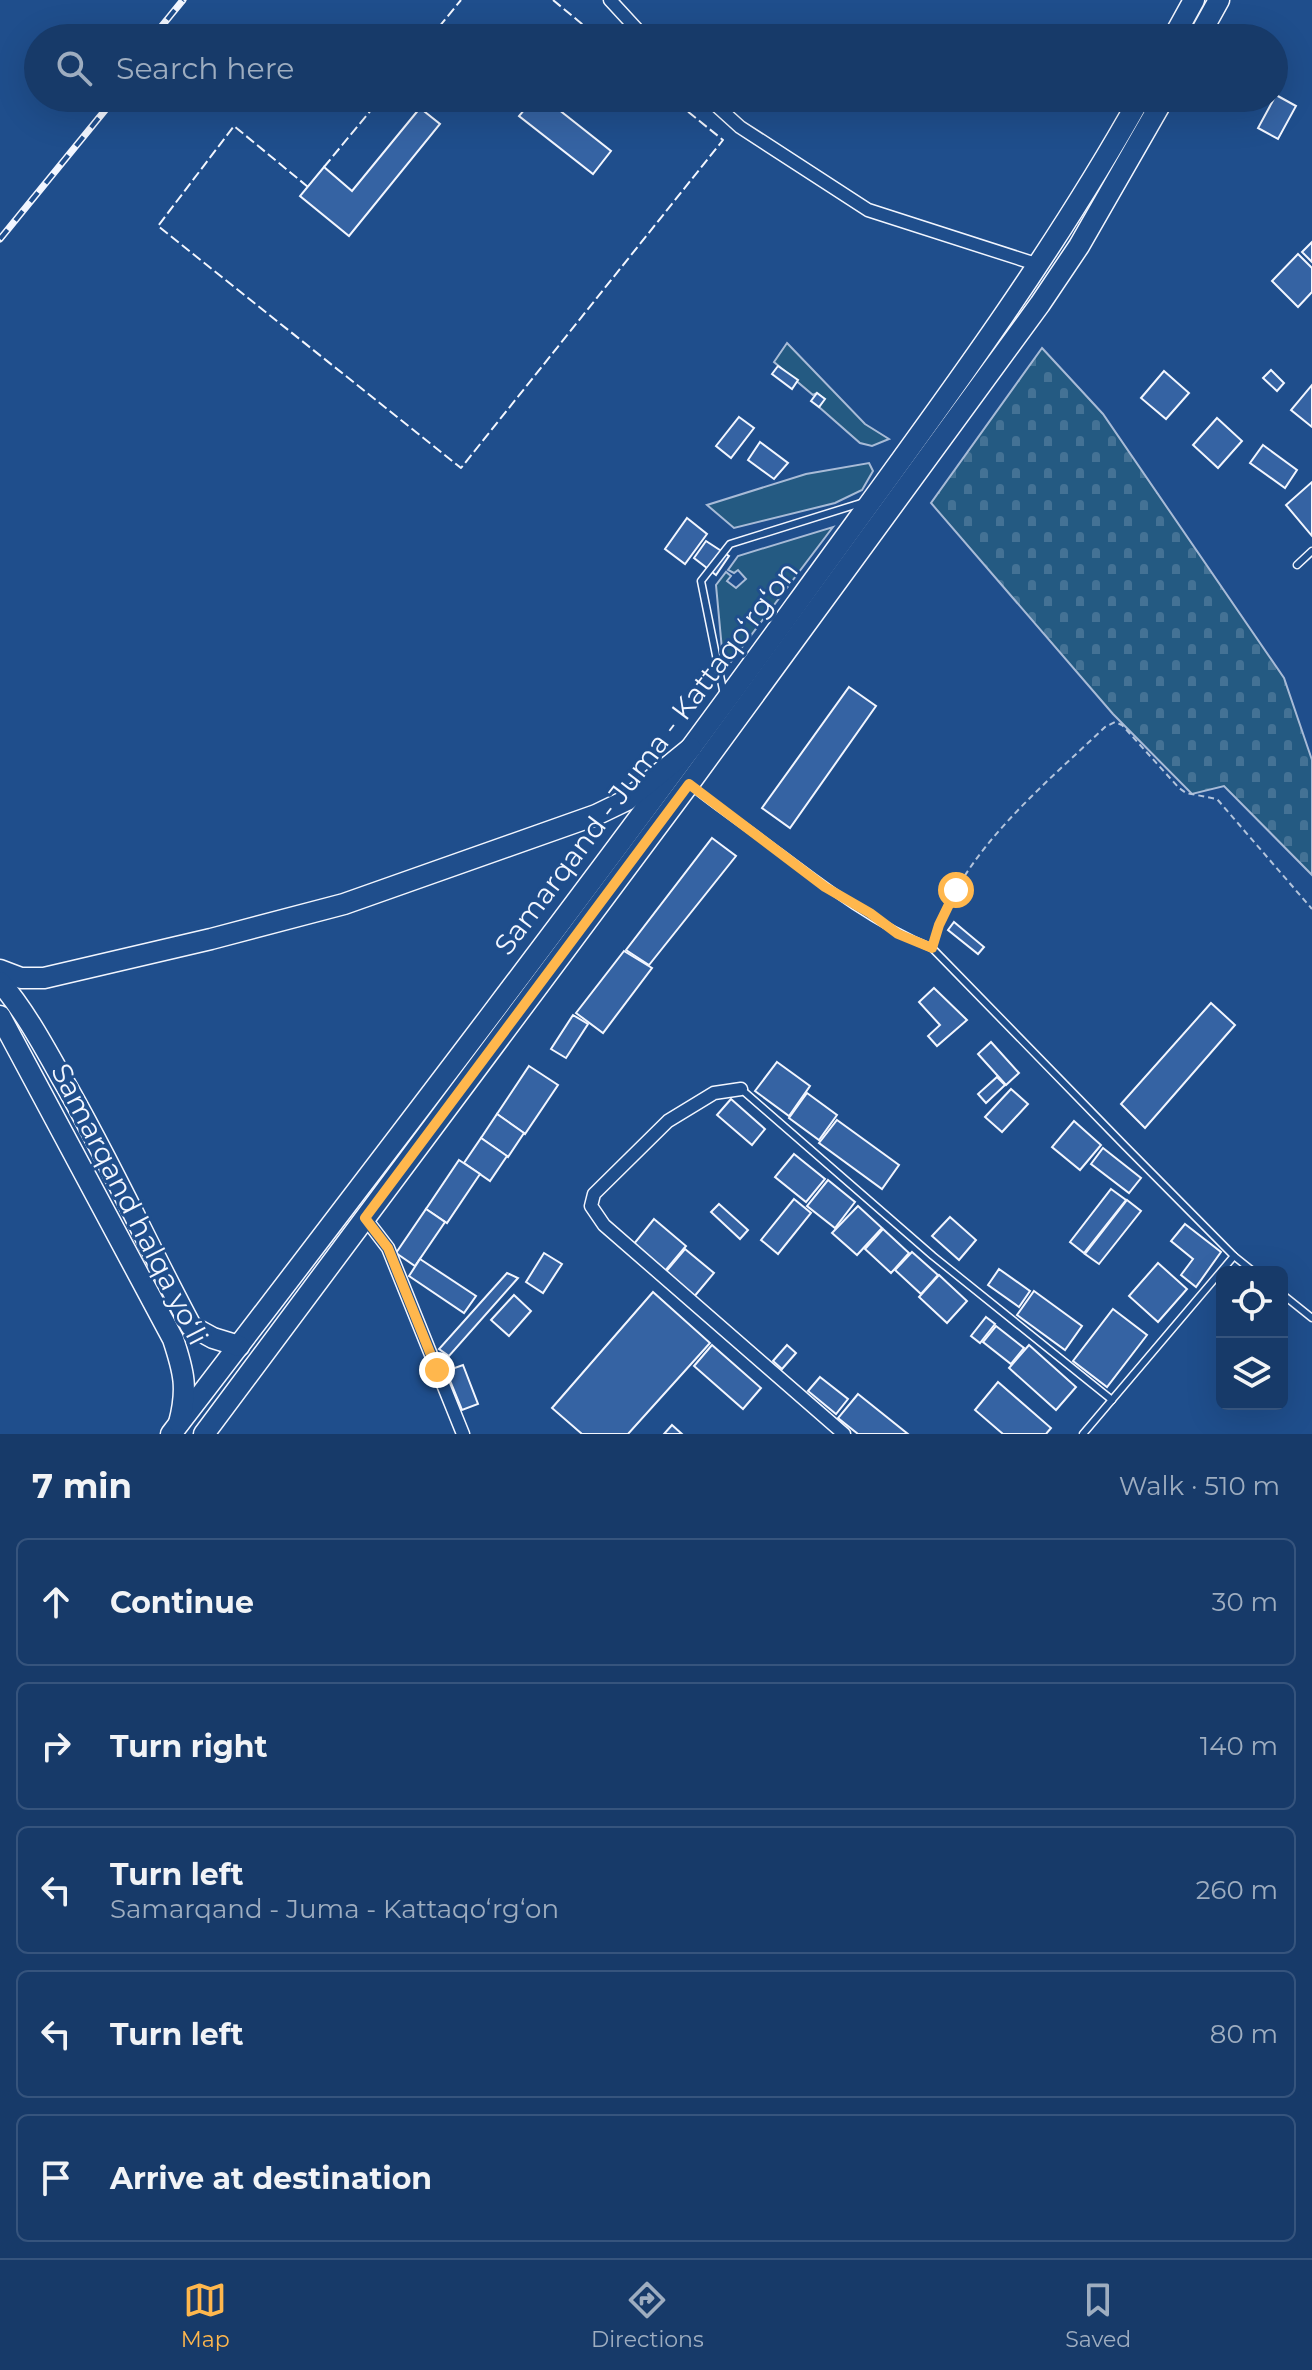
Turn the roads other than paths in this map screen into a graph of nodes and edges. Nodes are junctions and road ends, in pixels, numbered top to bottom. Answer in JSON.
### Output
{"nodes":[{"id":1,"x":610,"y":0,"type":"edge"},
{"id":2,"x":1194,"y":0,"type":"edge"},
{"id":3,"x":1219,"y":0,"type":"edge"},
{"id":4,"x":632,"y":24,"type":"edge"},
{"id":5,"x":1181,"y":24,"type":"edge"},
{"id":6,"x":1206,"y":24,"type":"edge"},
{"id":7,"x":723,"y":112,"type":"edge"},
{"id":8,"x":1132,"y":112,"type":"edge"},
{"id":9,"x":1156,"y":112,"type":"edge"},
{"id":10,"x":1039,"y":265,"type":"junction"},
{"id":11,"x":872,"y":500,"type":"junction"},
{"id":12,"x":1312,"y":551,"type":"edge"},
{"id":13,"x":1297,"y":565,"type":"dead end"},
{"id":14,"x":725,"y":702,"type":"junction"},
{"id":15,"x":691,"y":748,"type":"junction"},
{"id":16,"x":689,"y":784,"type":"junction"},
{"id":17,"x":0,"y":970,"type":"edge"},
{"id":18,"x":3,"y":995,"type":"edge"},
{"id":19,"x":0,"y":1016,"type":"edge"},
{"id":20,"x":741,"y":1089,"type":"joint"},
{"id":21,"x":365,"y":1218,"type":"junction"},
{"id":22,"x":1234,"y":1256,"type":"junction"},
{"id":23,"x":1246,"y":1266,"type":"edge"},
{"id":24,"x":1288,"y":1299,"type":"edge"},
{"id":25,"x":1312,"y":1318,"type":"edge"},
{"id":26,"x":239,"y":1346,"type":"junction"},
{"id":27,"x":1112,"y":1400,"type":"junction"},
{"id":28,"x":175,"y":1429,"type":"edge"},
{"id":29,"x":204,"y":1434,"type":"edge"},
{"id":30,"x":463,"y":1434,"type":"edge"},
{"id":31,"x":844,"y":1434,"type":"edge"},
{"id":32,"x":1083,"y":1434,"type":"edge"}],
"edges":[{"from":1,"to":4,"type":"street"},
{"from":2,"to":5,"type":"main road"},
{"from":3,"to":6,"type":"main road"},
{"from":7,"to":10,"type":"street"},
{"from":8,"to":10,"type":"main road","name":"Samarqand - Juma - Kattaqo‘rg‘on"},
{"from":9,"to":16,"type":"main road","name":"Samarqand - Juma - Kattaqo‘rg‘on"},
{"from":10,"to":11,"type":"main road","name":"Samarqand - Juma - Kattaqo‘rg‘on"},
{"from":11,"to":14,"type":"main road","name":"Samarqand - Juma - Kattaqo‘rg‘on"},
{"from":11,"to":14,"type":"lane"},
{"from":12,"to":13,"type":"lane"},
{"from":14,"to":15,"type":"main road","name":"Samarqand - Juma - Kattaqo‘rg‘on"},
{"from":15,"to":17,"type":"main road"},
{"from":15,"to":26,"type":"main road","name":"Samarqand - Juma - Kattaqo‘rg‘on"},
{"from":16,"to":21,"type":"main road","name":"Samarqand - Juma - Kattaqo‘rg‘on"},
{"from":16,"to":22,"type":"lane"},
{"from":18,"to":26,"type":"main road","name":"Samarqand halqa yoʻli"},
{"from":19,"to":28,"type":"main road","name":"Samarqand halqa yoʻli"},
{"from":20,"to":27,"type":"lane"},
{"from":20,"to":31,"type":"street"},
{"from":21,"to":29,"type":"main road","name":"Samarqand - Juma - Kattaqo‘rg‘on"},
{"from":21,"to":30,"type":"street"},
{"from":22,"to":23,"type":"lane"},
{"from":22,"to":27,"type":"lane"},
{"from":24,"to":25,"type":"lane"},
{"from":26,"to":28,"type":"main road","name":"Samarqand - Juma - Kattaqo‘rg‘on"},
{"from":27,"to":32,"type":"lane"}]}
